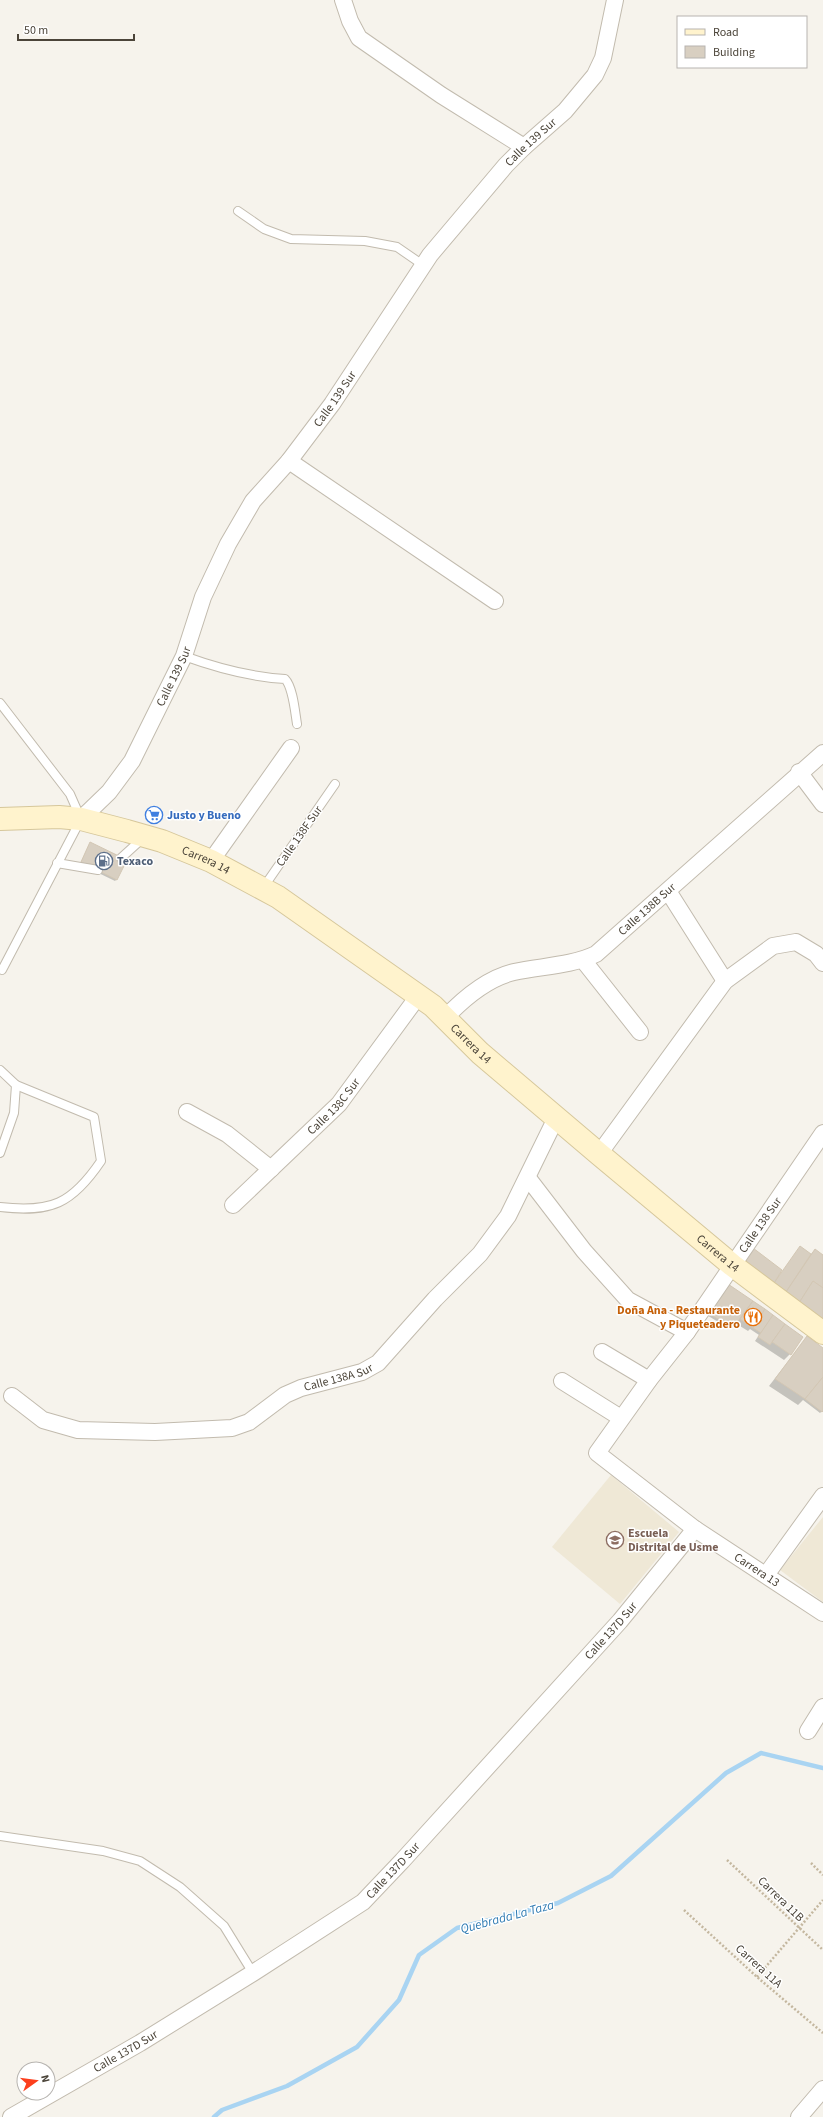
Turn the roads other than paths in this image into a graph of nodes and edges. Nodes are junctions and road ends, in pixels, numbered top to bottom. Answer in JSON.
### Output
{"nodes":[{"id":1,"x":343,"y":0,"type":"edge"},
{"id":2,"x":615,"y":0,"type":"edge"},
{"id":3,"x":524,"y":147,"type":"junction"},
{"id":4,"x":238,"y":211,"type":"dead end"},
{"id":5,"x":423,"y":265,"type":"junction"},
{"id":6,"x":289,"y":461,"type":"junction"},
{"id":7,"x":495,"y":601,"type":"dead end"},
{"id":8,"x":184,"y":656,"type":"junction"},
{"id":9,"x":0,"y":702,"type":"edge"},
{"id":10,"x":297,"y":724,"type":"dead end"},
{"id":11,"x":291,"y":748,"type":"dead end"},
{"id":12,"x":823,"y":753,"type":"edge"},
{"id":13,"x":799,"y":772,"type":"junction"},
{"id":14,"x":335,"y":784,"type":"dead end"},
{"id":15,"x":823,"y":804,"type":"edge"},
{"id":16,"x":0,"y":819,"type":"edge"},
{"id":17,"x":80,"y":819,"type":"junction"},
{"id":18,"x":146,"y":836,"type":"junction"},
{"id":19,"x":121,"y":858,"type":"dead end"},
{"id":20,"x":212,"y":861,"type":"junction"},
{"id":21,"x":57,"y":863,"type":"junction"},
{"id":22,"x":98,"y":870,"type":"dead end"},
{"id":23,"x":263,"y":888,"type":"junction"},
{"id":24,"x":668,"y":891,"type":"junction"},
{"id":25,"x":583,"y":960,"type":"junction"},
{"id":26,"x":823,"y":963,"type":"edge"},
{"id":27,"x":2,"y":970,"type":"dead end"},
{"id":28,"x":725,"y":981,"type":"junction"},
{"id":29,"x":419,"y":995,"type":"junction"},
{"id":30,"x":445,"y":1018,"type":"junction"},
{"id":31,"x":640,"y":1032,"type":"dead end"},
{"id":32,"x":0,"y":1070,"type":"edge"},
{"id":33,"x":16,"y":1085,"type":"junction"},
{"id":34,"x":187,"y":1112,"type":"dead end"},
{"id":35,"x":556,"y":1118,"type":"junction"},
{"id":36,"x":823,"y":1133,"type":"edge"},
{"id":37,"x":0,"y":1153,"type":"edge"},
{"id":38,"x":599,"y":1154,"type":"junction"},
{"id":39,"x":271,"y":1169,"type":"junction"},
{"id":40,"x":528,"y":1178,"type":"junction"},
{"id":41,"x":233,"y":1205,"type":"dead end"},
{"id":42,"x":0,"y":1207,"type":"edge"},
{"id":43,"x":732,"y":1266,"type":"junction"},
{"id":44,"x":687,"y":1332,"type":"junction"},
{"id":45,"x":823,"y":1333,"type":"edge"},
{"id":46,"x":602,"y":1352,"type":"dead end"},
{"id":47,"x":649,"y":1380,"type":"junction"},
{"id":48,"x":562,"y":1381,"type":"dead end"},
{"id":49,"x":12,"y":1396,"type":"dead end"},
{"id":50,"x":621,"y":1418,"type":"junction"},
{"id":51,"x":598,"y":1453,"type":"joint"},
{"id":52,"x":823,"y":1496,"type":"edge"},
{"id":53,"x":695,"y":1529,"type":"junction"},
{"id":54,"x":766,"y":1575,"type":"junction"},
{"id":55,"x":823,"y":1613,"type":"edge"},
{"id":56,"x":823,"y":1707,"type":"edge"},
{"id":57,"x":808,"y":1731,"type":"dead end"},
{"id":58,"x":0,"y":1836,"type":"edge"},
{"id":59,"x":253,"y":1973,"type":"junction"},
{"id":60,"x":823,"y":2089,"type":"edge"},
{"id":61,"x":11,"y":2117,"type":"edge"},
{"id":62,"x":800,"y":2117,"type":"edge"}],
"edges":[{"from":1,"to":3,"type":"street"},
{"from":2,"to":3,"type":"street","name":"Calle 139 Sur"},
{"from":3,"to":5,"type":"street","name":"Calle 139 Sur"},
{"from":4,"to":5,"type":"lane"},
{"from":5,"to":6,"type":"street","name":"Calle 139 Sur"},
{"from":6,"to":7,"type":"street"},
{"from":6,"to":8,"type":"street","name":"Calle 139 Sur"},
{"from":8,"to":10,"type":"lane"},
{"from":8,"to":17,"type":"street","name":"Calle 139 Sur"},
{"from":9,"to":17,"type":"lane"},
{"from":11,"to":20,"type":"street"},
{"from":12,"to":13,"type":"street","name":"Calle 138B Sur"},
{"from":13,"to":15,"type":"street"},
{"from":13,"to":24,"type":"street","name":"Calle 138B Sur"},
{"from":14,"to":23,"type":"lane","name":"Calle 138F Sur"},
{"from":16,"to":17,"type":"street","name":"Carrera 14"},
{"from":17,"to":18,"type":"street","name":"Carrera 14"},
{"from":17,"to":21,"type":"lane"},
{"from":18,"to":19,"type":"lane"},
{"from":18,"to":20,"type":"street","name":"Carrera 14"},
{"from":20,"to":23,"type":"street","name":"Carrera 14"},
{"from":21,"to":22,"type":"lane"},
{"from":21,"to":27,"type":"lane"},
{"from":23,"to":29,"type":"street","name":"Carrera 14"},
{"from":24,"to":25,"type":"street","name":"Calle 138B Sur"},
{"from":24,"to":28,"type":"street"},
{"from":25,"to":30,"type":"street","name":"Calle 138B Sur"},
{"from":25,"to":31,"type":"street"},
{"from":26,"to":28,"type":"street"},
{"from":28,"to":38,"type":"street"},
{"from":29,"to":30,"type":"street","name":"Carrera 14"},
{"from":29,"to":39,"type":"street","name":"Calle 138C Sur"},
{"from":30,"to":35,"type":"street","name":"Carrera 14"},
{"from":32,"to":33,"type":"lane"},
{"from":33,"to":37,"type":"lane"},
{"from":33,"to":42,"type":"lane"},
{"from":34,"to":39,"type":"street"},
{"from":35,"to":38,"type":"street","name":"Carrera 14"},
{"from":35,"to":40,"type":"street","name":"Calle 138A Sur"},
{"from":36,"to":43,"type":"street","name":"Calle 138 Sur"},
{"from":38,"to":43,"type":"street","name":"Carrera 14"},
{"from":39,"to":41,"type":"street","name":"Calle 138C Sur"},
{"from":40,"to":44,"type":"street"},
{"from":40,"to":49,"type":"street","name":"Calle 138A Sur"},
{"from":43,"to":44,"type":"street","name":"Calle 138 Sur"},
{"from":43,"to":45,"type":"street","name":"Carrera 14"},
{"from":44,"to":47,"type":"street","name":"Calle 138 Sur"},
{"from":46,"to":47,"type":"street"},
{"from":47,"to":50,"type":"street","name":"Calle 138 Sur"},
{"from":48,"to":50,"type":"street"},
{"from":50,"to":51,"type":"street","name":"Calle 138 Sur"},
{"from":51,"to":53,"type":"street","name":"Carrera 13"},
{"from":52,"to":54,"type":"street"},
{"from":53,"to":54,"type":"street","name":"Carrera 13"},
{"from":53,"to":59,"type":"street","name":"Calle 137D Sur"},
{"from":54,"to":55,"type":"street","name":"Carrera 13"},
{"from":56,"to":57,"type":"street"},
{"from":58,"to":59,"type":"lane"},
{"from":59,"to":61,"type":"street","name":"Calle 137D Sur"},
{"from":60,"to":62,"type":"street"}]}
